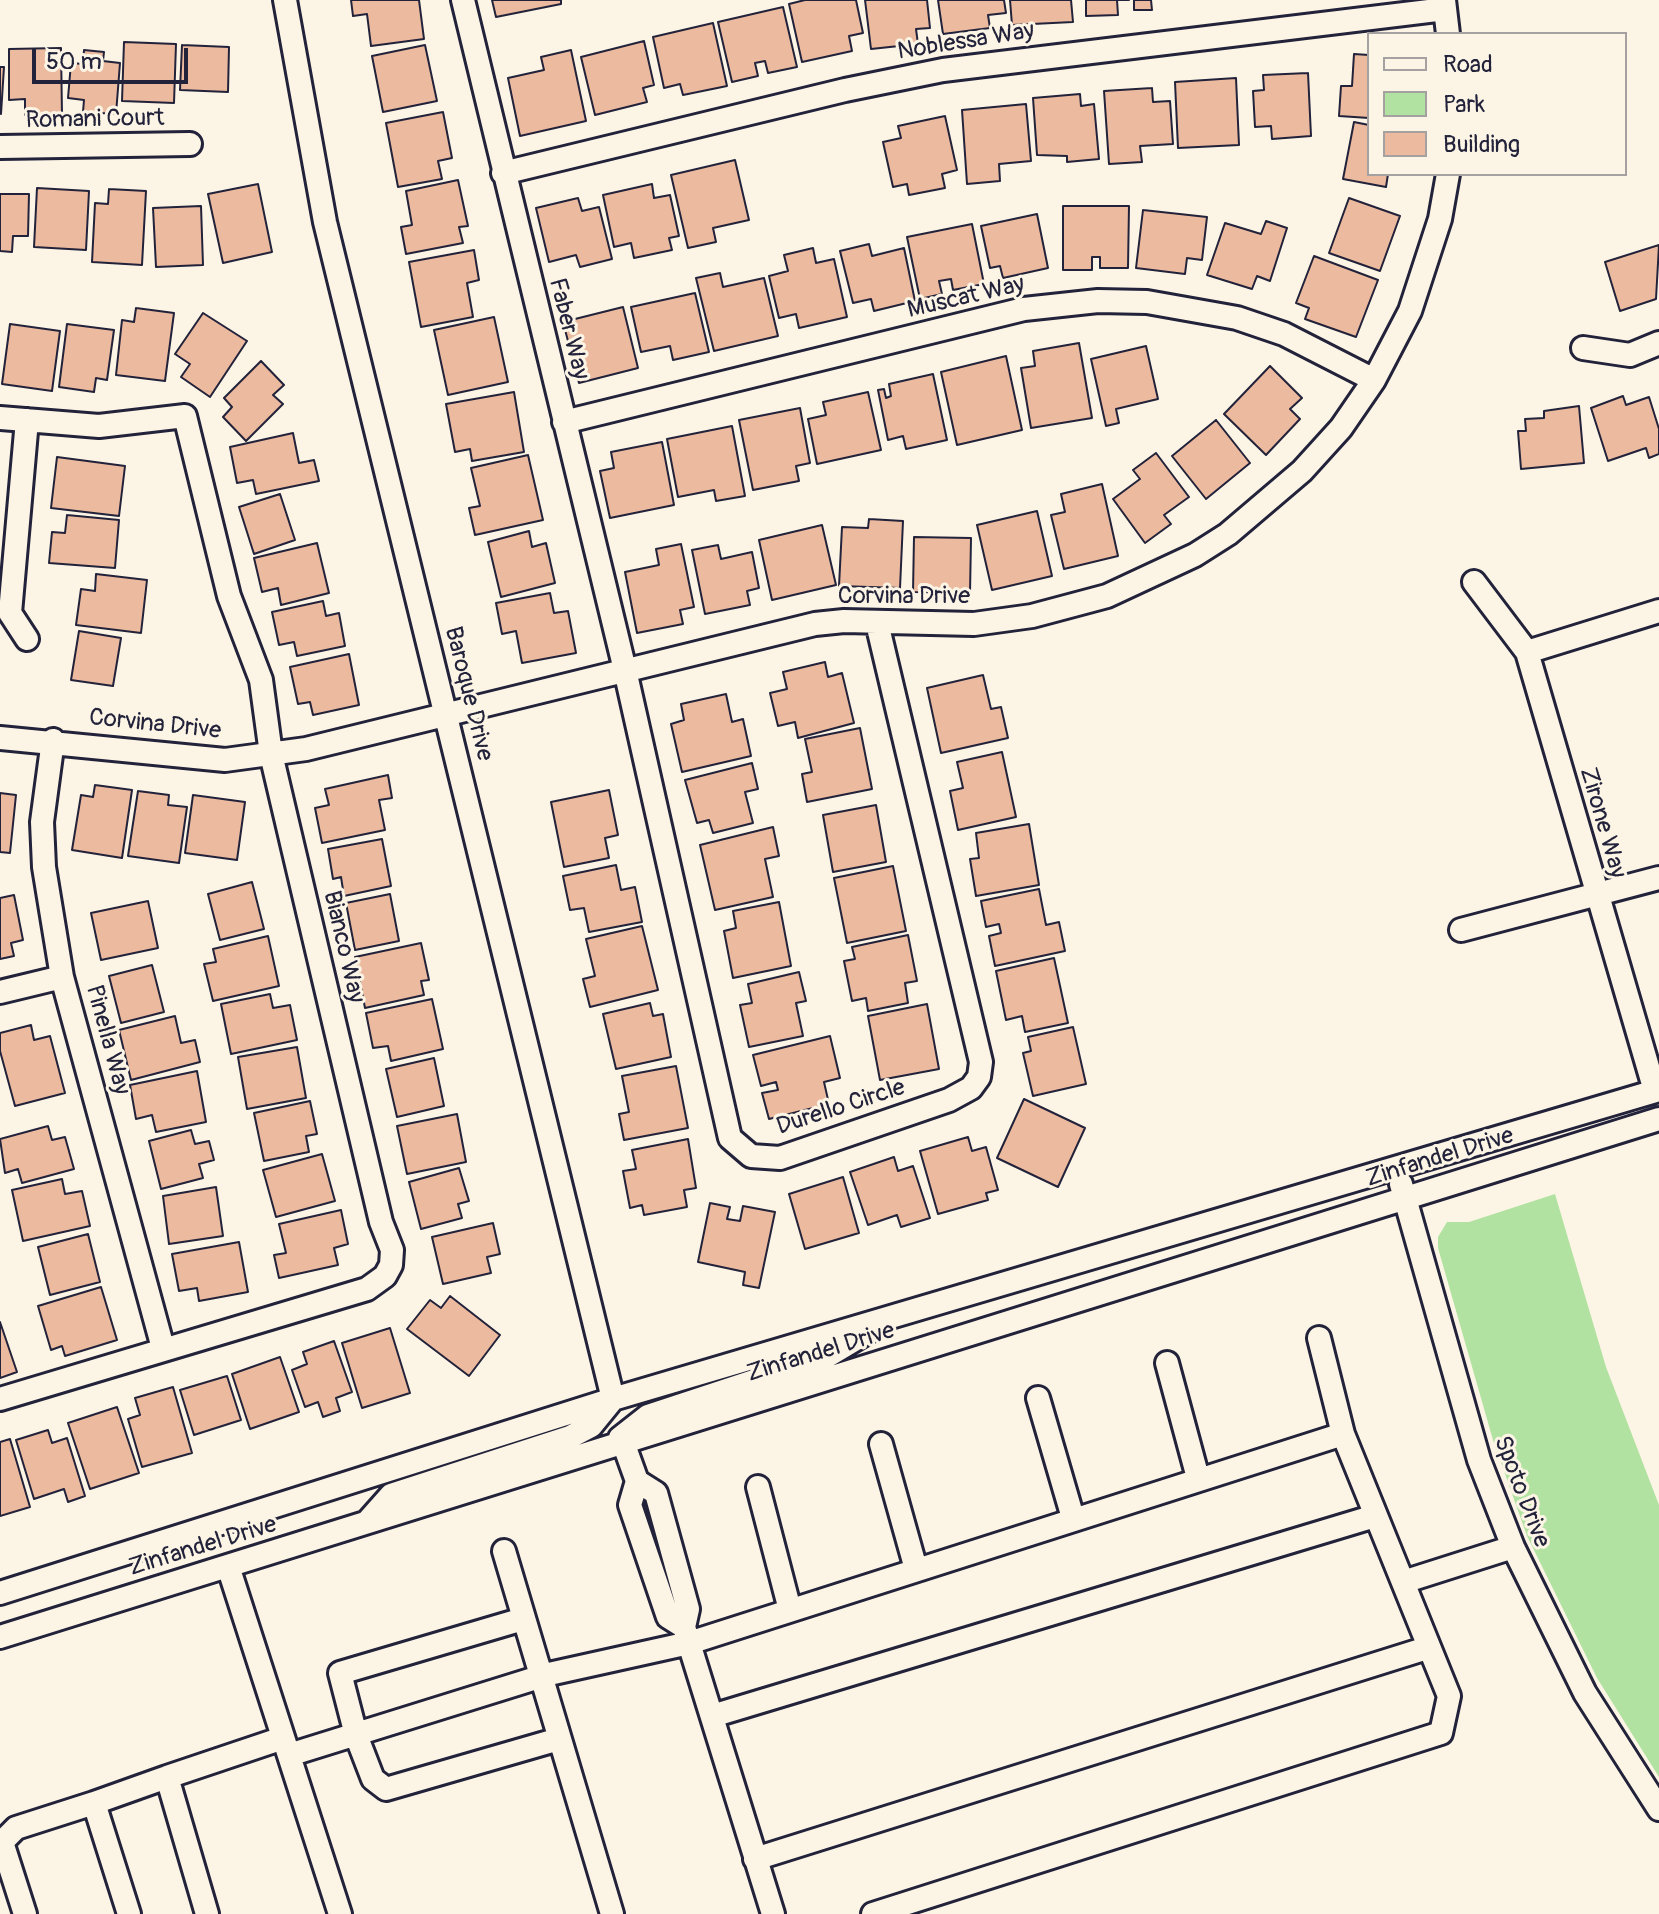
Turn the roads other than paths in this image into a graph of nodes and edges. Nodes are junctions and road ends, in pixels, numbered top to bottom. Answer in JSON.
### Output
{"nodes":[{"id":1,"x":285,"y":0,"type":"edge"},
{"id":2,"x":463,"y":0,"type":"edge"},
{"id":3,"x":1445,"y":4,"type":"edge"},
{"id":4,"x":1448,"y":32,"type":"edge"},
{"id":5,"x":190,"y":144,"type":"dead end"},
{"id":6,"x":0,"y":147,"type":"edge"},
{"id":7,"x":503,"y":173,"type":"junction"},
{"id":8,"x":1448,"y":176,"type":"edge"},
{"id":9,"x":1659,"y":343,"type":"edge"},
{"id":10,"x":1583,"y":348,"type":"dead end"},
{"id":11,"x":1374,"y":380,"type":"junction"},
{"id":12,"x":0,"y":418,"type":"edge"},
{"id":13,"x":27,"y":420,"type":"junction"},
{"id":14,"x":564,"y":422,"type":"junction"},
{"id":15,"x":1474,"y":582,"type":"dead end"},
{"id":16,"x":1659,"y":611,"type":"edge"},
{"id":17,"x":877,"y":623,"type":"junction"},
{"id":18,"x":27,"y":639,"type":"dead end"},
{"id":19,"x":1527,"y":652,"type":"junction"},
{"id":20,"x":625,"y":670,"type":"junction"},
{"id":21,"x":447,"y":714,"type":"junction"},
{"id":22,"x":0,"y":738,"type":"edge"},
{"id":23,"x":53,"y":740,"type":"junction"},
{"id":24,"x":271,"y":754,"type":"junction"},
{"id":25,"x":1659,"y":878,"type":"edge"},
{"id":26,"x":1597,"y":897,"type":"junction"},
{"id":27,"x":1461,"y":930,"type":"dead end"},
{"id":28,"x":62,"y":977,"type":"junction"},
{"id":29,"x":0,"y":992,"type":"edge"},
{"id":30,"x":1657,"y":1090,"type":"edge"},
{"id":31,"x":1659,"y":1119,"type":"edge"},
{"id":32,"x":1397,"y":1167,"type":"junction"},
{"id":33,"x":1405,"y":1196,"type":"junction"},
{"id":34,"x":894,"y":1315,"type":"junction"},
{"id":35,"x":1319,"y":1338,"type":"dead end"},
{"id":36,"x":163,"y":1348,"type":"junction"},
{"id":37,"x":1167,"y":1363,"type":"dead end"},
{"id":38,"x":1038,"y":1398,"type":"dead end"},
{"id":39,"x":0,"y":1399,"type":"edge"},
{"id":40,"x":613,"y":1399,"type":"junction"},
{"id":41,"x":1343,"y":1434,"type":"junction"},
{"id":42,"x":620,"y":1443,"type":"junction"},
{"id":43,"x":881,"y":1444,"type":"dead end"},
{"id":44,"x":1198,"y":1478,"type":"junction"},
{"id":45,"x":758,"y":1487,"type":"dead end"},
{"id":46,"x":1375,"y":1516,"type":"junction"},
{"id":47,"x":1073,"y":1518,"type":"junction"},
{"id":48,"x":366,"y":1523,"type":"junction"},
{"id":49,"x":1513,"y":1547,"type":"junction"},
{"id":50,"x":504,"y":1551,"type":"dead end"},
{"id":51,"x":228,"y":1566,"type":"junction"},
{"id":52,"x":916,"y":1569,"type":"junction"},
{"id":53,"x":1403,"y":1582,"type":"junction"},
{"id":54,"x":0,"y":1593,"type":"edge"},
{"id":55,"x":790,"y":1610,"type":"junction"},
{"id":56,"x":523,"y":1619,"type":"junction"},
{"id":57,"x":686,"y":1635,"type":"junction"},
{"id":58,"x":0,"y":1637,"type":"edge"},
{"id":59,"x":1427,"y":1648,"type":"junction"},
{"id":60,"x":539,"y":1677,"type":"junction"},
{"id":61,"x":712,"y":1716,"type":"junction"},
{"id":62,"x":356,"y":1735,"type":"junction"},
{"id":63,"x":559,"y":1739,"type":"junction"},
{"id":64,"x":286,"y":1747,"type":"junction"},
{"id":65,"x":167,"y":1777,"type":"junction"},
{"id":66,"x":94,"y":1803,"type":"junction"},
{"id":67,"x":1659,"y":1809,"type":"edge"},
{"id":68,"x":755,"y":1859,"type":"junction"},
{"id":69,"x":25,"y":1914,"type":"edge"},
{"id":70,"x":128,"y":1914,"type":"edge"},
{"id":71,"x":207,"y":1914,"type":"edge"},
{"id":72,"x":340,"y":1914,"type":"edge"},
{"id":73,"x":612,"y":1914,"type":"edge"},
{"id":74,"x":773,"y":1914,"type":"edge"},
{"id":75,"x":873,"y":1914,"type":"edge"}],
"edges":[{"from":1,"to":21,"type":"street","name":"Baroque Drive"},
{"from":2,"to":7,"type":"street","name":"Faber Way"},
{"from":3,"to":4,"type":"street"},
{"from":3,"to":7,"type":"street","name":"Noblessa Way"},
{"from":5,"to":6,"type":"street","name":"Romani Court"},
{"from":7,"to":14,"type":"street","name":"Faber Way"},
{"from":8,"to":11,"type":"street","name":"Corvina Drive"},
{"from":9,"to":10,"type":"street"},
{"from":11,"to":14,"type":"street","name":"Muscat Way"},
{"from":11,"to":17,"type":"street","name":"Corvina Drive"},
{"from":12,"to":13,"type":"street","name":"Bianco Way"},
{"from":13,"to":18,"type":"street"},
{"from":13,"to":24,"type":"street","name":"Bianco Way"},
{"from":14,"to":20,"type":"street","name":"Faber Way"},
{"from":15,"to":19,"type":"street","name":"Zirone Way"},
{"from":16,"to":19,"type":"street"},
{"from":17,"to":20,"type":"street","name":"Corvina Drive"},
{"from":17,"to":20,"type":"street","name":"Durello Circle"},
{"from":19,"to":26,"type":"street","name":"Zirone Way"},
{"from":20,"to":21,"type":"street","name":"Corvina Drive"},
{"from":21,"to":24,"type":"street","name":"Corvina Drive"},
{"from":21,"to":40,"type":"street","name":"Baroque Drive"},
{"from":22,"to":23,"type":"street","name":"Corvina Drive"},
{"from":23,"to":24,"type":"street","name":"Corvina Drive"},
{"from":23,"to":28,"type":"street","name":"Pinella Way"},
{"from":24,"to":36,"type":"street","name":"Bianco Way"},
{"from":25,"to":26,"type":"street"},
{"from":26,"to":27,"type":"street"},
{"from":26,"to":30,"type":"street","name":"Zirone Way"},
{"from":28,"to":29,"type":"street"},
{"from":28,"to":36,"type":"street","name":"Pinella Way"},
{"from":30,"to":32,"type":"street","name":"Zinfandel Drive"},
{"from":31,"to":33,"type":"street","name":"Zinfandel Drive"},
{"from":32,"to":33,"type":"street","name":"Spoto Drive"},
{"from":32,"to":34,"type":"street","name":"Zinfandel Drive"},
{"from":33,"to":42,"type":"street","name":"Zinfandel Drive"},
{"from":33,"to":49,"type":"street","name":"Spoto Drive"},
{"from":34,"to":40,"type":"street","name":"Zinfandel Drive"},
{"from":34,"to":42,"type":"street"},
{"from":35,"to":41,"type":"street"},
{"from":36,"to":39,"type":"street","name":"Bianco Way"},
{"from":37,"to":44,"type":"street"},
{"from":38,"to":47,"type":"street"},
{"from":40,"to":48,"type":"street"},
{"from":40,"to":54,"type":"street","name":"Zinfandel Drive"},
{"from":41,"to":44,"type":"street"},
{"from":41,"to":46,"type":"street"},
{"from":42,"to":48,"type":"street","name":"Zinfandel Drive"},
{"from":42,"to":57,"type":"street"},
{"from":43,"to":52,"type":"street"},
{"from":44,"to":47,"type":"street"},
{"from":45,"to":55,"type":"street"},
{"from":46,"to":53,"type":"street"},
{"from":46,"to":61,"type":"street"},
{"from":47,"to":52,"type":"street"},
{"from":48,"to":51,"type":"street","name":"Zinfandel Drive"},
{"from":49,"to":53,"type":"street"},
{"from":49,"to":67,"type":"street","name":"Spoto Drive"},
{"from":50,"to":56,"type":"street"},
{"from":51,"to":58,"type":"street","name":"Zinfandel Drive"},
{"from":51,"to":64,"type":"street"},
{"from":52,"to":55,"type":"street"},
{"from":53,"to":59,"type":"street"},
{"from":55,"to":57,"type":"street"},
{"from":56,"to":60,"type":"street"},
{"from":56,"to":62,"type":"street"},
{"from":57,"to":60,"type":"street"},
{"from":57,"to":61,"type":"street"},
{"from":59,"to":68,"type":"street"},
{"from":59,"to":75,"type":"street"},
{"from":60,"to":62,"type":"street"},
{"from":60,"to":63,"type":"street"},
{"from":61,"to":68,"type":"street"},
{"from":62,"to":63,"type":"street"},
{"from":62,"to":64,"type":"street"},
{"from":63,"to":73,"type":"street"},
{"from":64,"to":65,"type":"street"},
{"from":64,"to":72,"type":"street"},
{"from":65,"to":66,"type":"street"},
{"from":65,"to":71,"type":"street"},
{"from":66,"to":69,"type":"street"},
{"from":66,"to":70,"type":"street"},
{"from":68,"to":74,"type":"street"}]}
